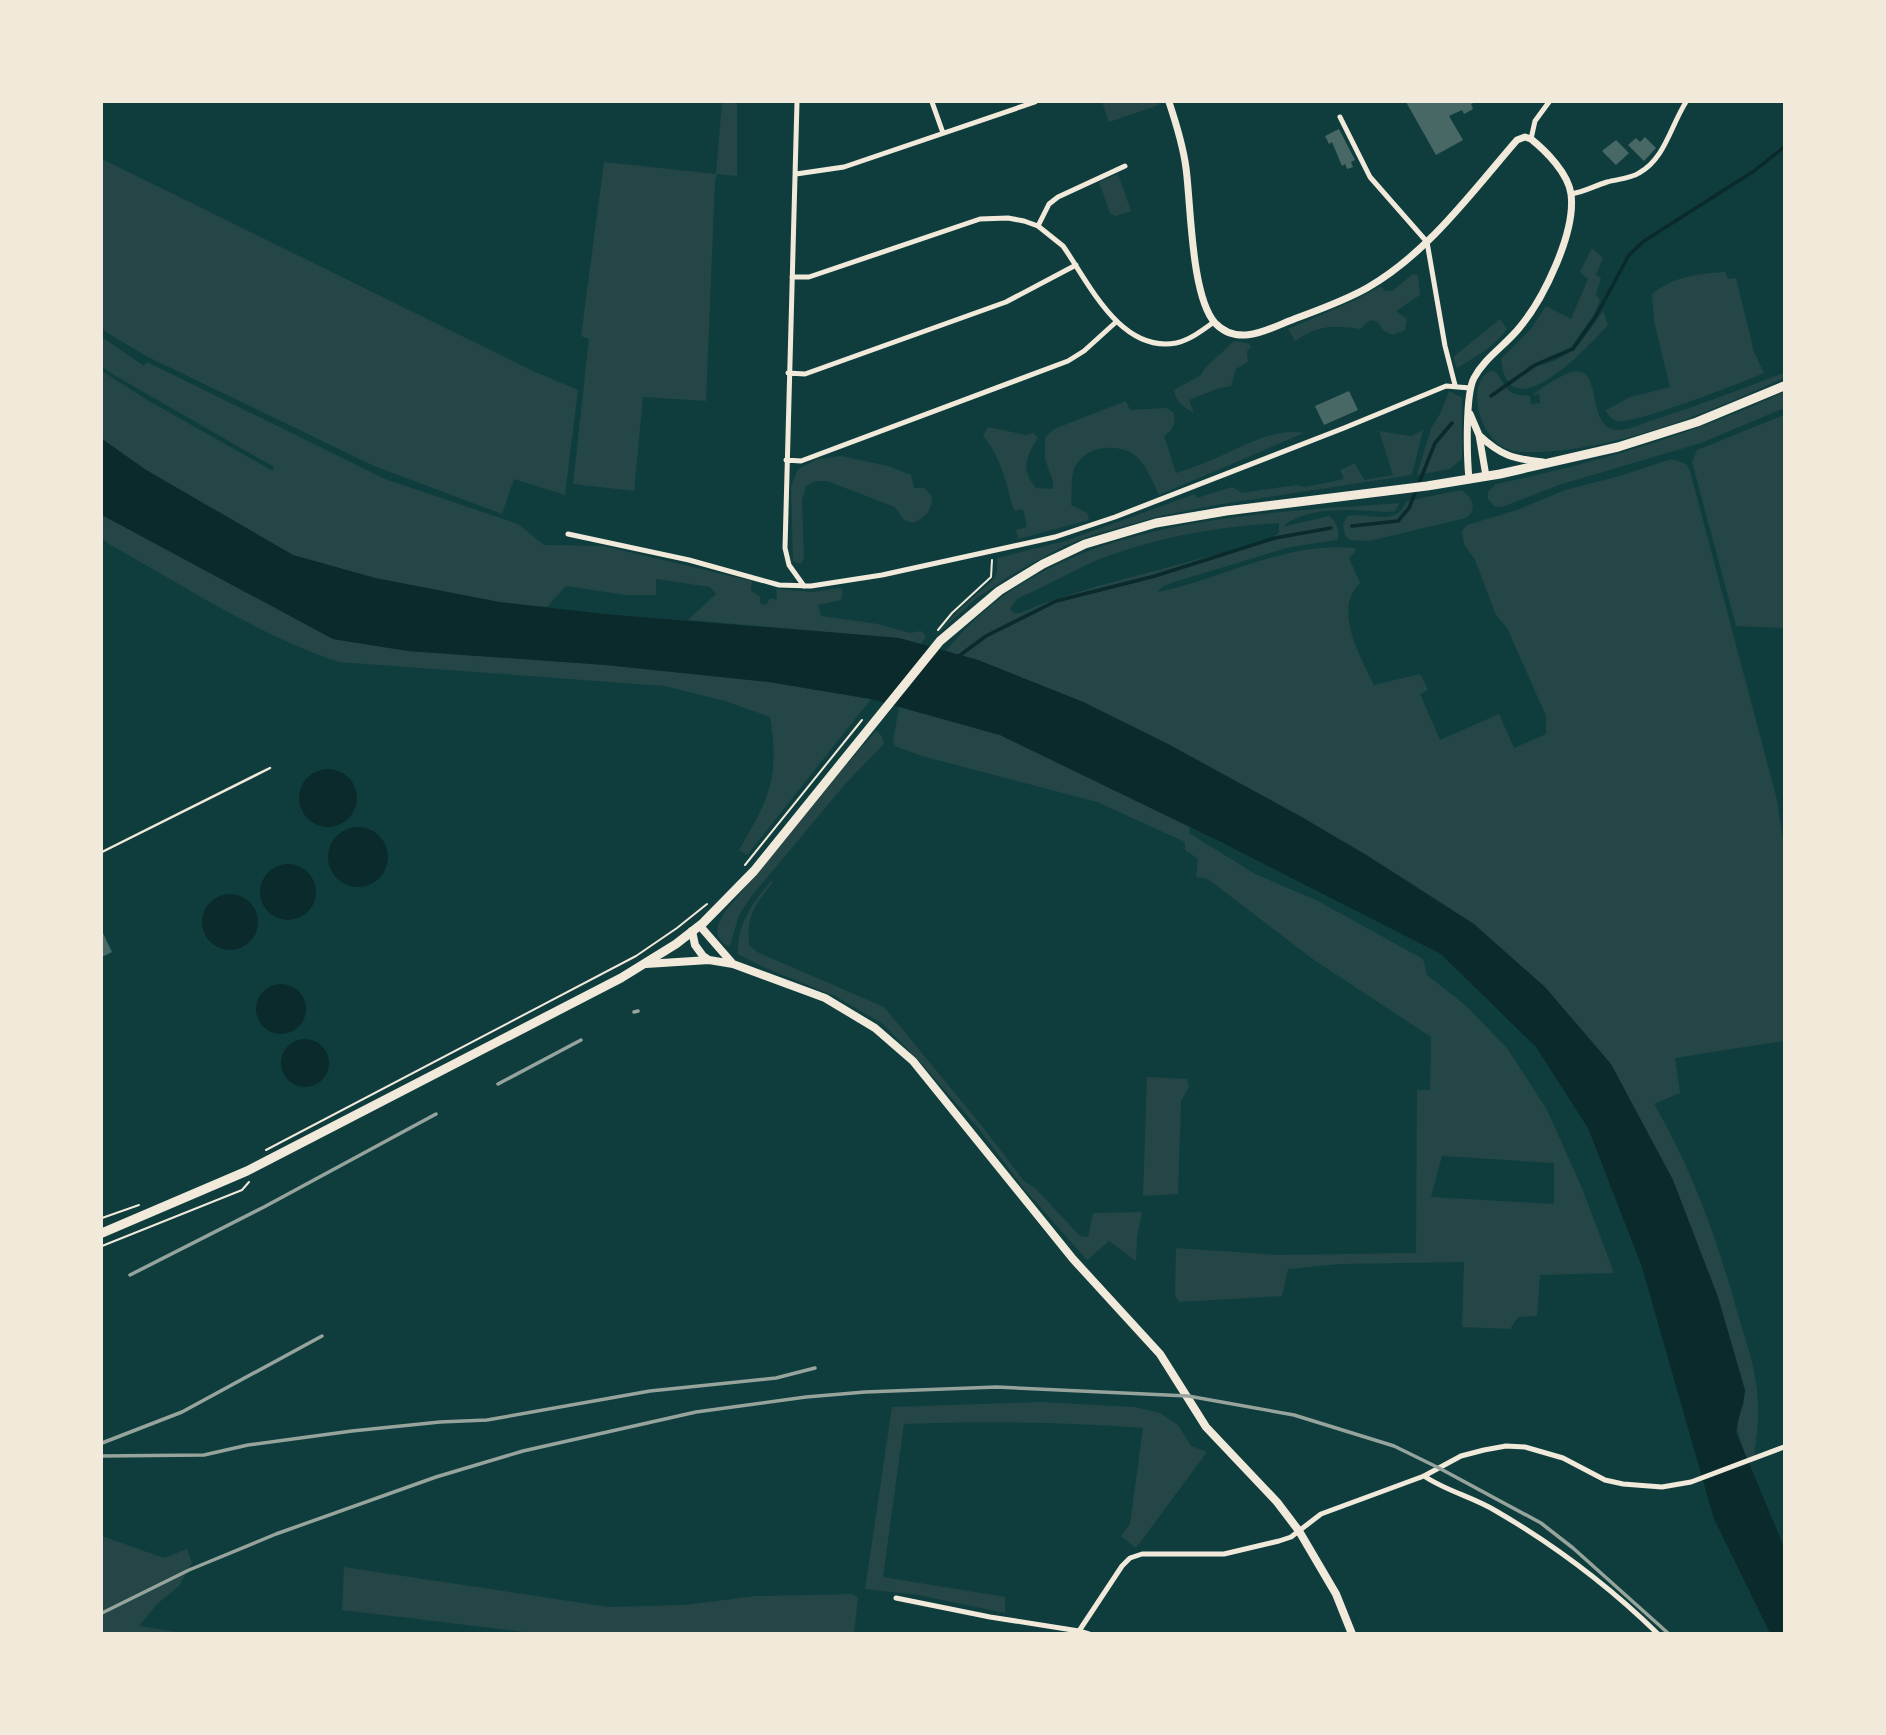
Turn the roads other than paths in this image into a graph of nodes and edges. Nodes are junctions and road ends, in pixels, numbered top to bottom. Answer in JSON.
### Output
{"nodes":[{"id":1,"x":797,"y":102,"type":"edge"},
{"id":2,"x":932,"y":102,"type":"edge"},
{"id":3,"x":1035,"y":102,"type":"edge"},
{"id":4,"x":1169,"y":102,"type":"edge"},
{"id":5,"x":1549,"y":102,"type":"edge"},
{"id":6,"x":1686,"y":102,"type":"edge"},
{"id":7,"x":1340,"y":117,"type":"dead end"},
{"id":8,"x":943,"y":133,"type":"junction"},
{"id":9,"x":1531,"y":139,"type":"junction"},
{"id":10,"x":1125,"y":166,"type":"dead end"},
{"id":11,"x":796,"y":174,"type":"junction"},
{"id":12,"x":1571,"y":194,"type":"junction"},
{"id":13,"x":1038,"y":226,"type":"junction"},
{"id":14,"x":1427,"y":242,"type":"junction"},
{"id":15,"x":1076,"y":265,"type":"junction"},
{"id":16,"x":792,"y":277,"type":"junction"},
{"id":17,"x":1116,"y":322,"type":"junction"},
{"id":18,"x":1214,"y":322,"type":"junction"},
{"id":19,"x":788,"y":373,"type":"junction"},
{"id":20,"x":1455,"y":385,"type":"junction"},
{"id":21,"x":1784,"y":386,"type":"edge"},
{"id":22,"x":1470,"y":388,"type":"junction"},
{"id":23,"x":1470,"y":413,"type":"junction"},
{"id":24,"x":1479,"y":435,"type":"junction"},
{"id":25,"x":786,"y":460,"type":"junction"},
{"id":26,"x":1551,"y":463,"type":"junction"},
{"id":27,"x":1486,"y":476,"type":"junction"},
{"id":28,"x":1469,"y":479,"type":"junction"},
{"id":29,"x":568,"y":534,"type":"dead end"},
{"id":30,"x":804,"y":586,"type":"junction"},
{"id":31,"x":270,"y":768,"type":"dead end"},
{"id":32,"x":102,"y":852,"type":"edge"},
{"id":33,"x":696,"y":928,"type":"junction"},
{"id":34,"x":709,"y":960,"type":"junction"},
{"id":35,"x":646,"y":964,"type":"junction"},
{"id":36,"x":733,"y":964,"type":"junction"},
{"id":37,"x":102,"y":1233,"type":"edge"},
{"id":38,"x":1784,"y":1447,"type":"edge"},
{"id":39,"x":1424,"y":1476,"type":"junction"},
{"id":40,"x":1299,"y":1531,"type":"junction"},
{"id":41,"x":896,"y":1598,"type":"dead end"},
{"id":42,"x":1079,"y":1632,"type":"junction"},
{"id":43,"x":1089,"y":1633,"type":"edge"},
{"id":44,"x":1352,"y":1633,"type":"edge"},
{"id":45,"x":1658,"y":1633,"type":"edge"}],
"edges":[{"from":1,"to":11,"type":"street"},
{"from":2,"to":8,"type":"street"},
{"from":3,"to":8,"type":"street"},
{"from":4,"to":18,"type":"street"},
{"from":5,"to":9,"type":"street"},
{"from":6,"to":12,"type":"street"},
{"from":7,"to":14,"type":"street"},
{"from":8,"to":11,"type":"street"},
{"from":9,"to":12,"type":"street"},
{"from":9,"to":14,"type":"street"},
{"from":10,"to":13,"type":"street"},
{"from":11,"to":16,"type":"street"},
{"from":12,"to":22,"type":"street"},
{"from":13,"to":15,"type":"street"},
{"from":13,"to":16,"type":"street"},
{"from":14,"to":18,"type":"street"},
{"from":14,"to":20,"type":"street"},
{"from":15,"to":17,"type":"street"},
{"from":15,"to":19,"type":"street"},
{"from":16,"to":19,"type":"street"},
{"from":17,"to":18,"type":"street"},
{"from":17,"to":25,"type":"street"},
{"from":19,"to":25,"type":"street"},
{"from":20,"to":22,"type":"street"},
{"from":20,"to":30,"type":"street"},
{"from":21,"to":26,"type":"main road"},
{"from":22,"to":23,"type":"street"},
{"from":23,"to":24,"type":"street"},
{"from":23,"to":28,"type":"street"},
{"from":24,"to":26,"type":"street"},
{"from":24,"to":27,"type":"street"},
{"from":25,"to":30,"type":"street"},
{"from":26,"to":27,"type":"main road"},
{"from":27,"to":28,"type":"main road"},
{"from":28,"to":33,"type":"main road"},
{"from":29,"to":30,"type":"street"},
{"from":31,"to":32,"type":"lane"},
{"from":33,"to":34,"type":"main road"},
{"from":33,"to":35,"type":"main road"},
{"from":33,"to":36,"type":"main road"},
{"from":34,"to":35,"type":"main road"},
{"from":34,"to":36,"type":"main road"},
{"from":35,"to":37,"type":"main road"},
{"from":36,"to":40,"type":"main road"},
{"from":38,"to":39,"type":"street"},
{"from":39,"to":40,"type":"street"},
{"from":39,"to":45,"type":"street"},
{"from":40,"to":42,"type":"street"},
{"from":40,"to":44,"type":"main road"},
{"from":41,"to":42,"type":"street"},
{"from":42,"to":43,"type":"street"}]}
